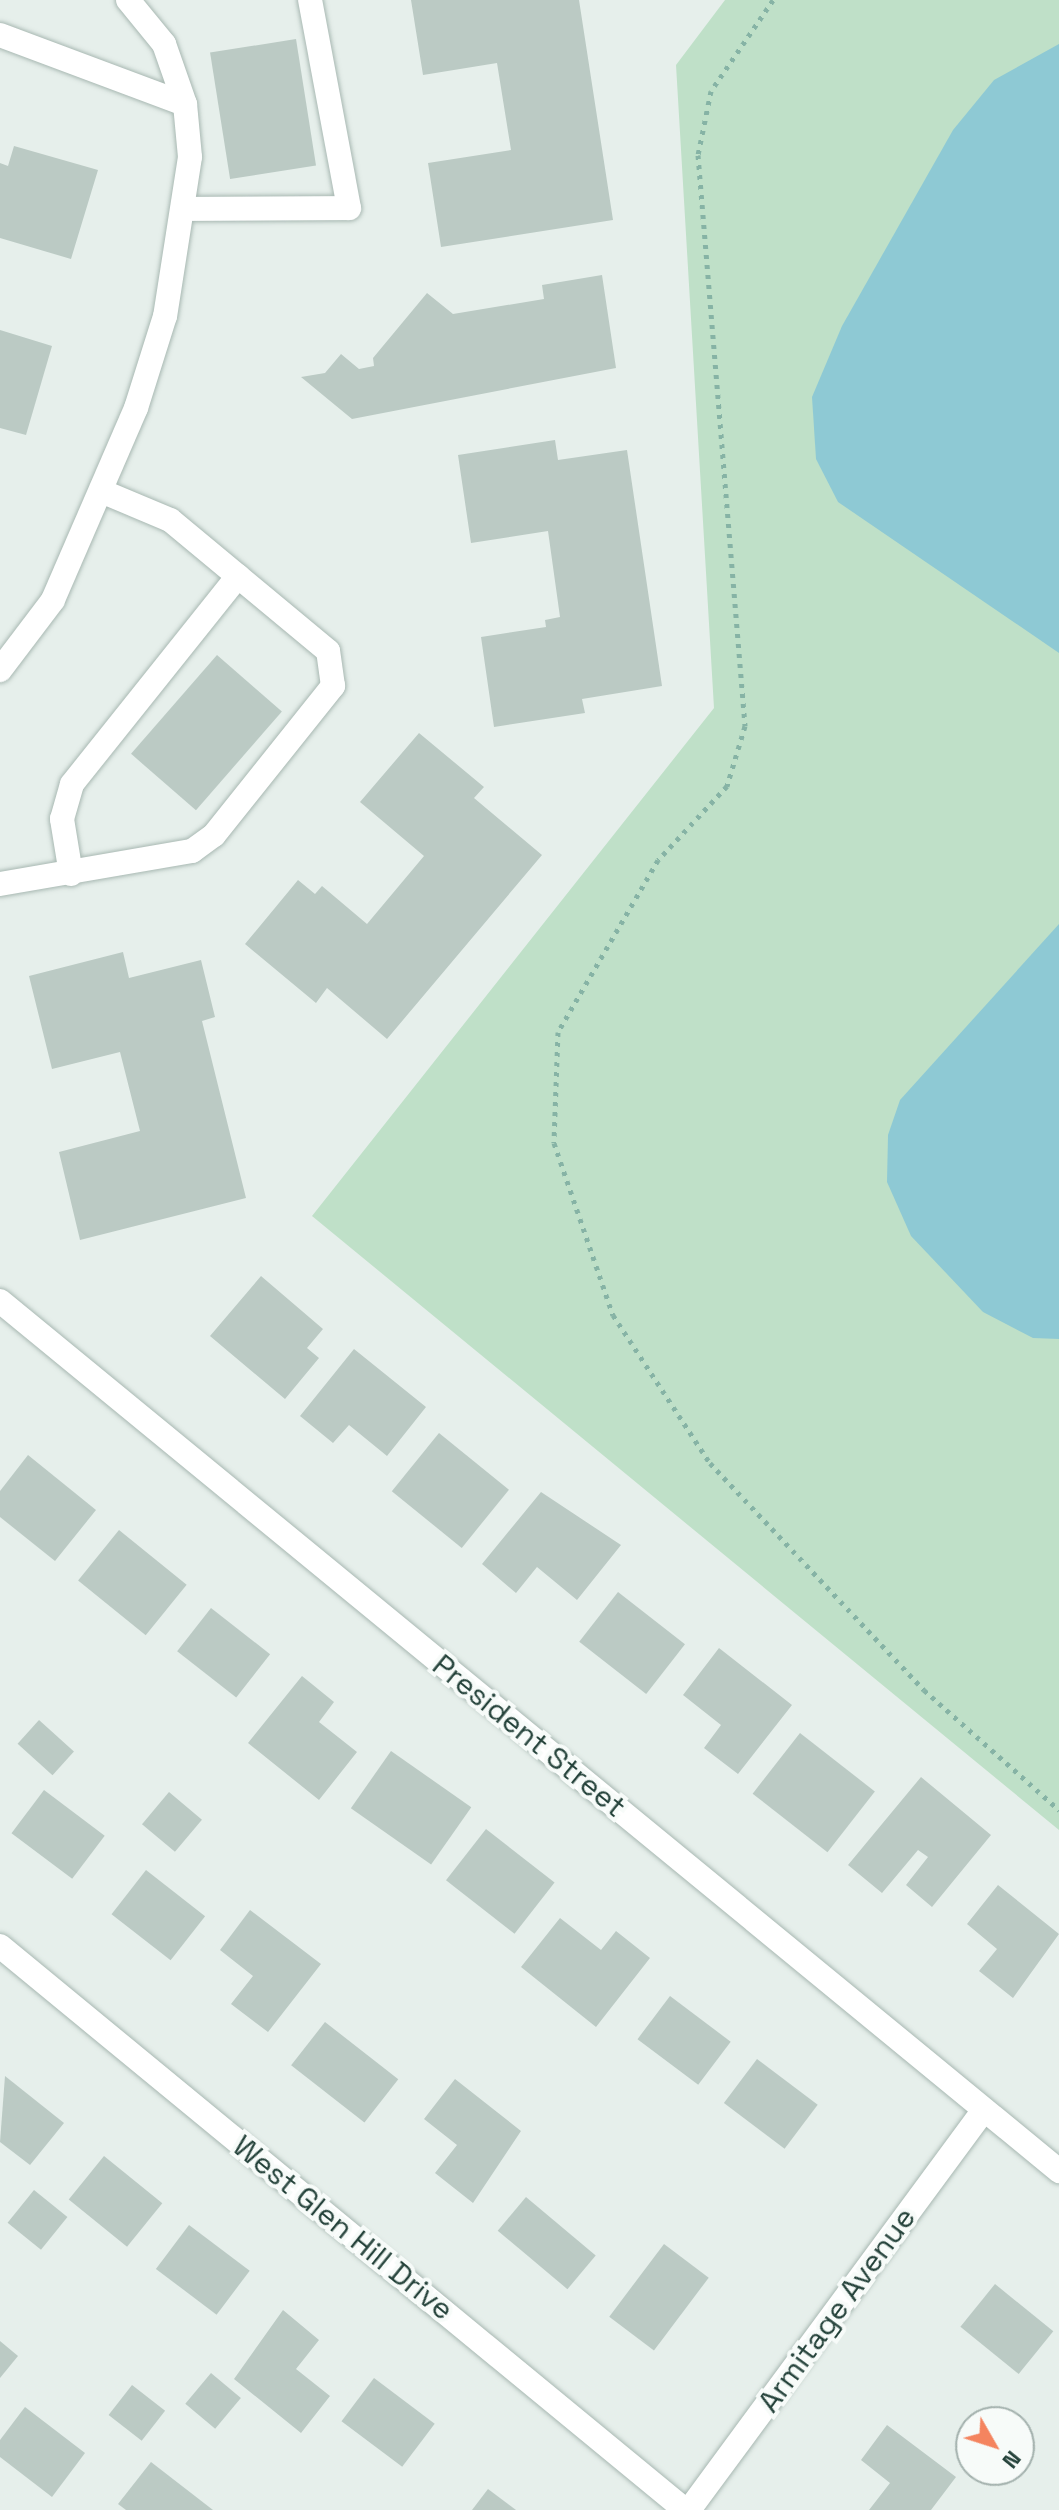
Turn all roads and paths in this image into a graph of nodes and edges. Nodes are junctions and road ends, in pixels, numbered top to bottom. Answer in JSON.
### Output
{"nodes":[{"id":1,"x":128,"y":0,"type":"edge"},
{"id":2,"x":310,"y":0,"type":"edge"},
{"id":3,"x":773,"y":0,"type":"edge"},
{"id":4,"x":0,"y":35,"type":"edge"},
{"id":5,"x":185,"y":104,"type":"junction"},
{"id":6,"x":185,"y":209,"type":"junction"},
{"id":7,"x":101,"y":491,"type":"junction"},
{"id":8,"x":238,"y":576,"type":"junction"},
{"id":9,"x":0,"y":670,"type":"edge"},
{"id":10,"x":71,"y":874,"type":"junction"},
{"id":11,"x":0,"y":884,"type":"edge"},
{"id":12,"x":0,"y":1301,"type":"edge"},
{"id":13,"x":1059,"y":1810,"type":"edge"},
{"id":14,"x":0,"y":1946,"type":"edge"},
{"id":15,"x":984,"y":2110,"type":"junction"},
{"id":16,"x":1059,"y":2171,"type":"edge"},
{"id":17,"x":687,"y":2510,"type":"edge"}],
"edges":[{"from":1,"to":5,"type":"street"},
{"from":2,"to":6,"type":"street"},
{"from":3,"to":13,"type":"path"},
{"from":4,"to":5,"type":"street"},
{"from":5,"to":6,"type":"street"},
{"from":6,"to":7,"type":"street"},
{"from":7,"to":8,"type":"street"},
{"from":7,"to":9,"type":"street"},
{"from":8,"to":10,"type":"street"},
{"from":8,"to":10,"type":"street"},
{"from":10,"to":11,"type":"street"},
{"from":12,"to":15,"type":"street","name":"President Street"},
{"from":14,"to":17,"type":"street","name":"West Glen Hill Drive"},
{"from":15,"to":16,"type":"street","name":"President Street"},
{"from":15,"to":17,"type":"street","name":"Armitage Avenue"}]}
